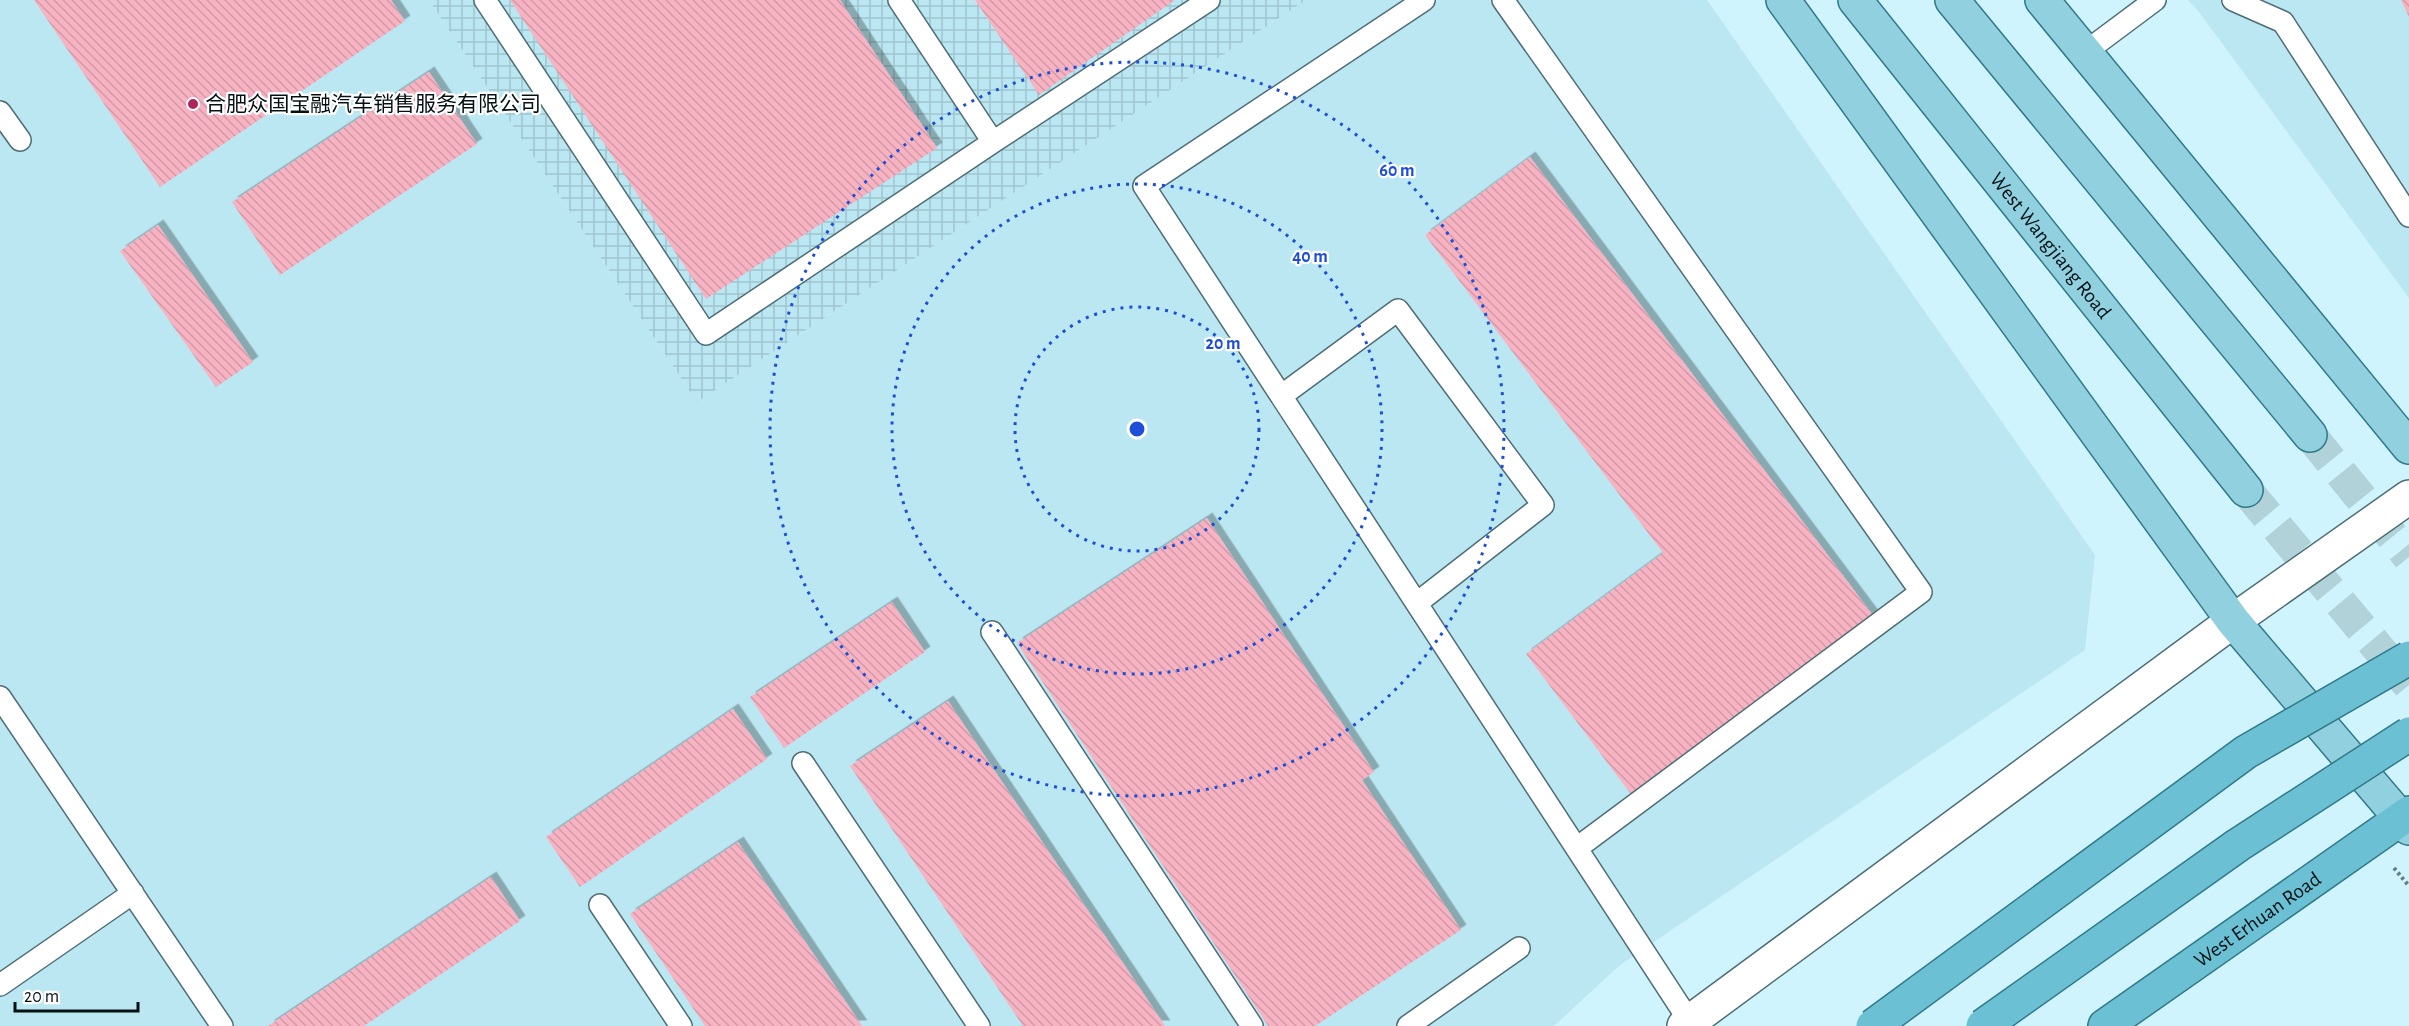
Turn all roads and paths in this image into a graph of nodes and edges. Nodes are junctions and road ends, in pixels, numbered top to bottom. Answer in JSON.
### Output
{"nodes":[{"id":1,"x":485,"y":0,"type":"edge"},
{"id":2,"x":899,"y":0,"type":"edge"},
{"id":3,"x":1209,"y":0,"type":"edge"},
{"id":4,"x":1424,"y":0,"type":"edge"},
{"id":5,"x":1503,"y":0,"type":"edge"},
{"id":6,"x":1783,"y":0,"type":"edge"},
{"id":7,"x":1855,"y":0,"type":"edge"},
{"id":8,"x":1952,"y":0,"type":"edge"},
{"id":9,"x":2042,"y":0,"type":"edge"},
{"id":10,"x":2155,"y":0,"type":"edge"},
{"id":11,"x":2233,"y":0,"type":"edge"},
{"id":12,"x":2084,"y":53,"type":"junction"},
{"id":13,"x":0,"y":112,"type":"edge"},
{"id":14,"x":20,"y":140,"type":"dead end"},
{"id":15,"x":993,"y":142,"type":"junction"},
{"id":16,"x":2409,"y":216,"type":"edge"},
{"id":17,"x":1281,"y":396,"type":"junction"},
{"id":18,"x":2310,"y":435,"type":"tunnel mouth"},
{"id":19,"x":2409,"y":447,"type":"edge"},
{"id":20,"x":2246,"y":490,"type":"tunnel mouth"},
{"id":21,"x":2409,"y":497,"type":"edge"},
{"id":22,"x":1417,"y":603,"type":"junction"},
{"id":23,"x":2233,"y":621,"type":"junction"},
{"id":24,"x":992,"y":632,"type":"dead end"},
{"id":25,"x":2409,"y":658,"type":"edge"},
{"id":26,"x":0,"y":697,"type":"edge"},
{"id":27,"x":2409,"y":734,"type":"edge"},
{"id":28,"x":803,"y":763,"type":"dead end"},
{"id":29,"x":2406,"y":820,"type":"edge"},
{"id":30,"x":1576,"y":848,"type":"junction"},
{"id":31,"x":133,"y":893,"type":"junction"},
{"id":32,"x":600,"y":905,"type":"dead end"},
{"id":33,"x":1519,"y":948,"type":"dead end"},
{"id":34,"x":0,"y":985,"type":"edge"},
{"id":35,"x":1687,"y":1024,"type":"edge"},
{"id":36,"x":222,"y":1026,"type":"edge"},
{"id":37,"x":681,"y":1026,"type":"edge"},
{"id":38,"x":979,"y":1026,"type":"edge"},
{"id":39,"x":1252,"y":1026,"type":"edge"},
{"id":40,"x":1408,"y":1026,"type":"edge"},
{"id":41,"x":1873,"y":1026,"type":"edge"},
{"id":42,"x":1983,"y":1026,"type":"edge"},
{"id":43,"x":2105,"y":1026,"type":"edge"}],
"edges":[{"from":1,"to":15,"type":"lane"},
{"from":2,"to":15,"type":"lane"},
{"from":3,"to":15,"type":"lane"},
{"from":4,"to":17,"type":"lane"},
{"from":5,"to":30,"type":"lane"},
{"from":6,"to":23,"type":"main road"},
{"from":7,"to":20,"type":"main road","name":"West Wangjiang Road"},
{"from":8,"to":18,"type":"main road"},
{"from":9,"to":12,"type":"main road"},
{"from":10,"to":12,"type":"lane"},
{"from":11,"to":16,"type":"lane"},
{"from":12,"to":19,"type":"main road"},
{"from":13,"to":14,"type":"lane"},
{"from":17,"to":22,"type":"lane"},
{"from":17,"to":22,"type":"lane"},
{"from":21,"to":23,"type":"street"},
{"from":22,"to":30,"type":"lane"},
{"from":23,"to":29,"type":"main road"},
{"from":23,"to":35,"type":"street"},
{"from":24,"to":39,"type":"lane"},
{"from":25,"to":41,"type":"highway","bridge":true},
{"from":26,"to":31,"type":"lane"},
{"from":27,"to":42,"type":"highway","bridge":true},
{"from":28,"to":38,"type":"lane"},
{"from":29,"to":43,"type":"highway","name":"West Erhuan Road"},
{"from":30,"to":35,"type":"lane"},
{"from":31,"to":34,"type":"lane"},
{"from":31,"to":36,"type":"lane"},
{"from":32,"to":37,"type":"lane"},
{"from":33,"to":40,"type":"lane"}]}
